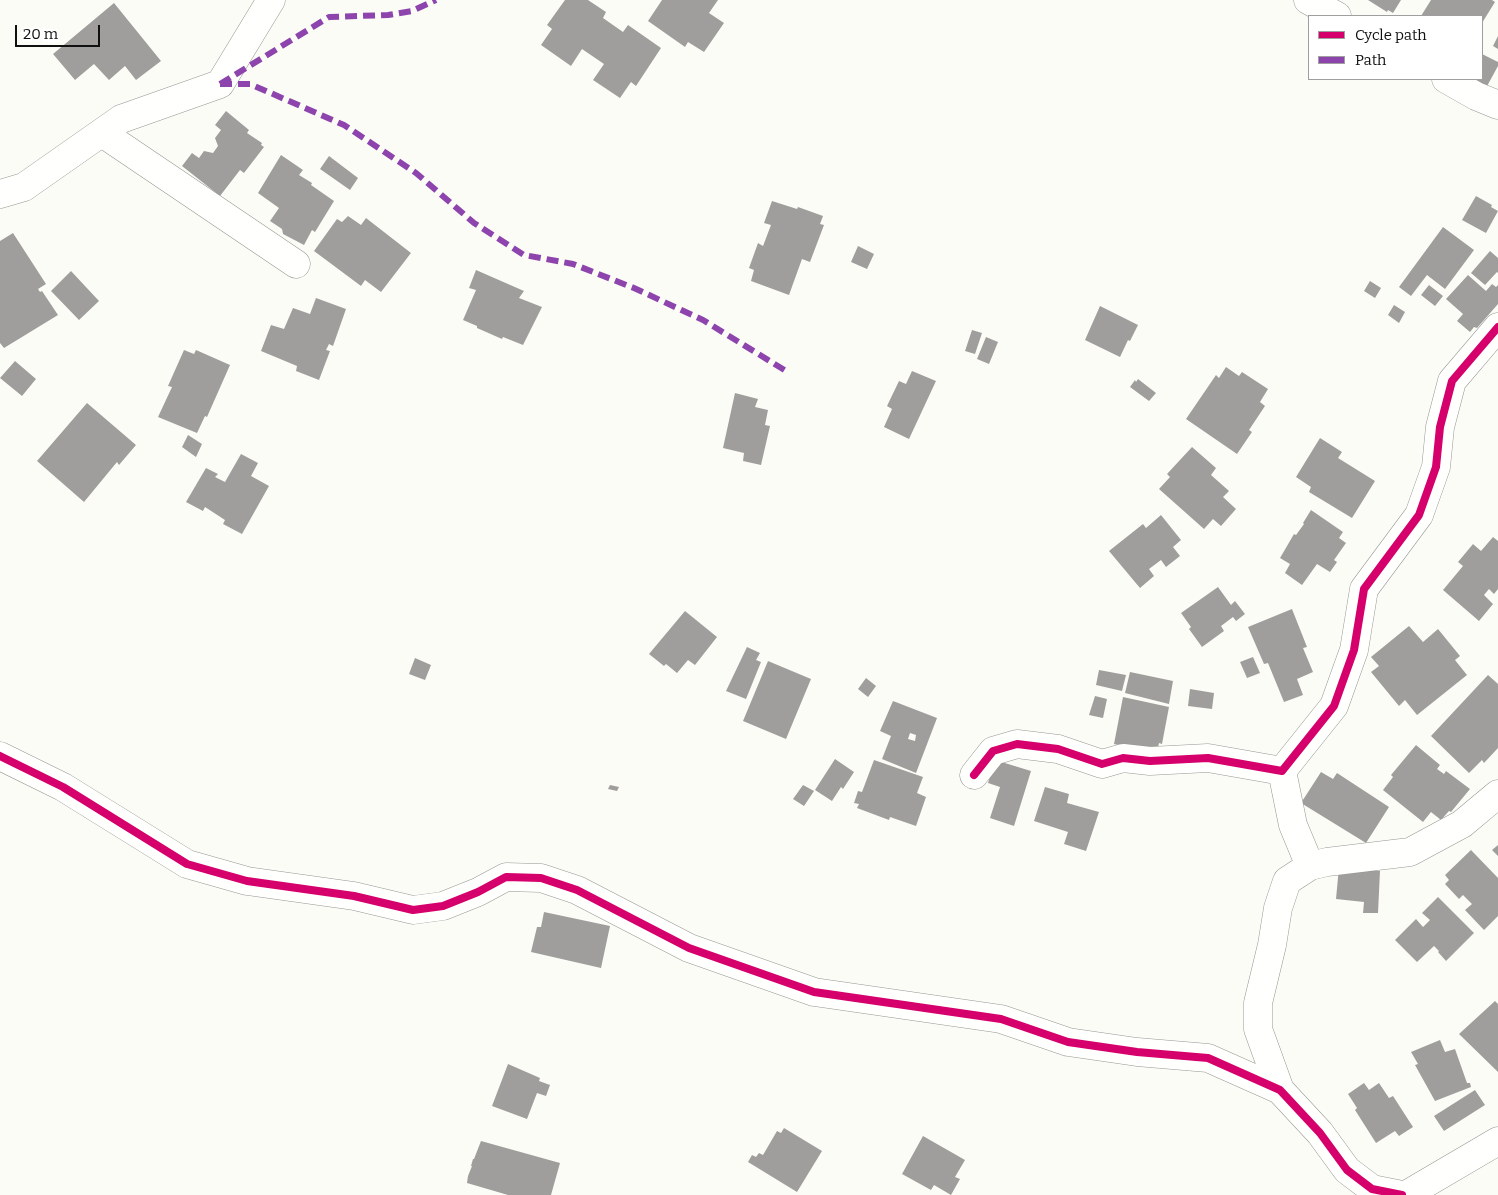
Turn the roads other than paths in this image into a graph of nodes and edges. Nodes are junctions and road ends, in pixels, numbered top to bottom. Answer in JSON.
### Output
{"nodes":[{"id":1,"x":271,"y":0,"type":"edge"},
{"id":2,"x":1308,"y":0,"type":"edge"},
{"id":3,"x":1335,"y":15,"type":"edge"},
{"id":4,"x":1448,"y":80,"type":"edge"},
{"id":5,"x":1498,"y":105,"type":"edge"},
{"id":6,"x":102,"y":132,"type":"junction"},
{"id":7,"x":0,"y":194,"type":"edge"},
{"id":8,"x":296,"y":264,"type":"dead end"},
{"id":9,"x":1496,"y":334,"type":"edge"},
{"id":10,"x":0,"y":756,"type":"edge"},
{"id":11,"x":1282,"y":771,"type":"junction"},
{"id":12,"x":974,"y":775,"type":"dead end"},
{"id":13,"x":1498,"y":794,"type":"edge"},
{"id":14,"x":1310,"y":866,"type":"junction"},
{"id":15,"x":1280,"y":1090,"type":"junction"},
{"id":16,"x":1498,"y":1141,"type":"edge"},
{"id":17,"x":1402,"y":1195,"type":"edge"},
{"id":18,"x":1406,"y":1195,"type":"edge"}],
"edges":[{"from":1,"to":6,"type":"street"},
{"from":2,"to":3,"type":"street"},
{"from":4,"to":5,"type":"street"},
{"from":6,"to":7,"type":"street"},
{"from":6,"to":8,"type":"street"},
{"from":9,"to":11,"type":"street"},
{"from":10,"to":15,"type":"street"},
{"from":11,"to":12,"type":"street"},
{"from":11,"to":14,"type":"street"},
{"from":13,"to":14,"type":"street"},
{"from":14,"to":15,"type":"street"},
{"from":15,"to":17,"type":"street"},
{"from":16,"to":18,"type":"street"}]}
